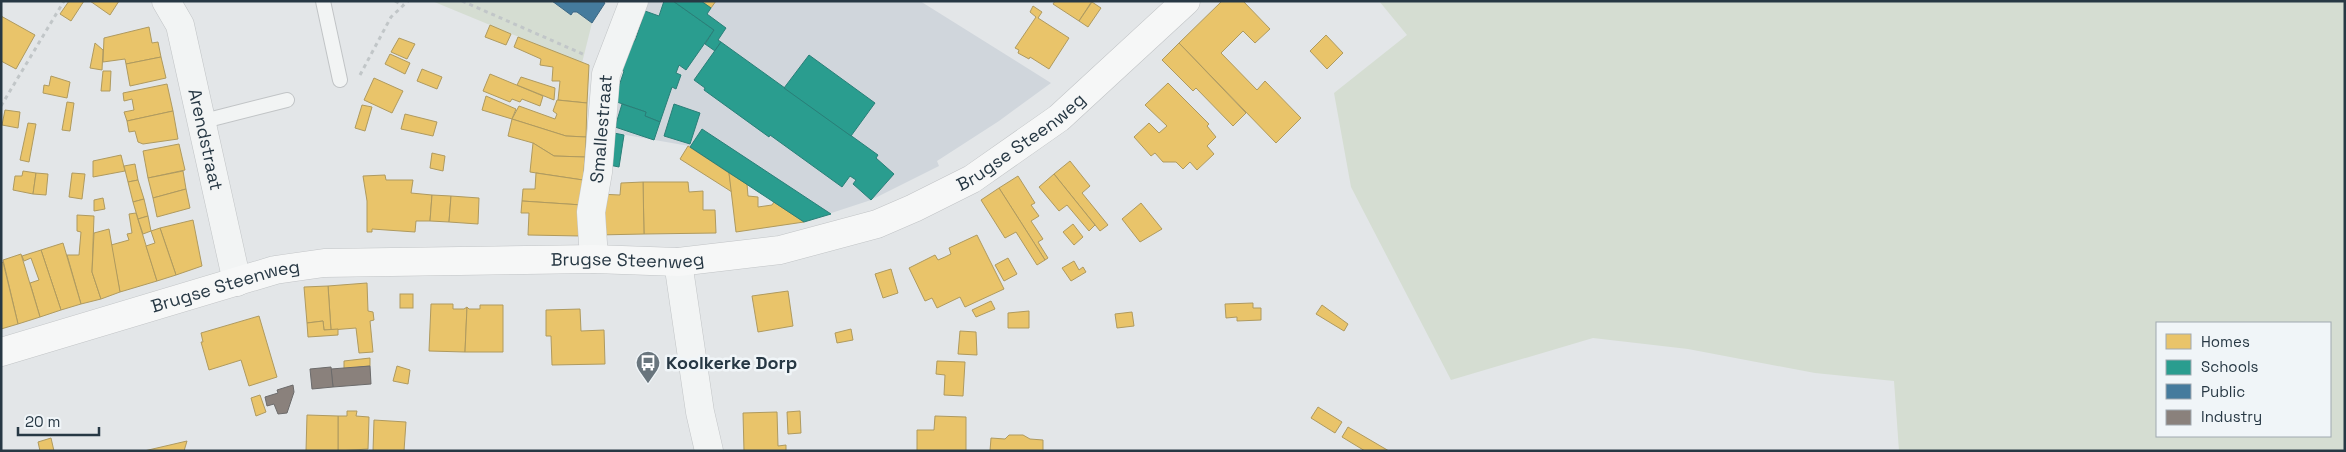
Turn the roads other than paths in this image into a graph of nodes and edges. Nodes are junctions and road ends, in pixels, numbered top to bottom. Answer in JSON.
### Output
{"nodes":[{"id":1,"x":166,"y":1,"type":"edge"},
{"id":2,"x":323,"y":1,"type":"edge"},
{"id":3,"x":634,"y":1,"type":"edge"},
{"id":4,"x":1186,"y":1,"type":"edge"},
{"id":5,"x":340,"y":80,"type":"road end"},
{"id":6,"x":287,"y":100,"type":"dead end"},
{"id":7,"x":200,"y":122,"type":"junction"},
{"id":8,"x":594,"y":259,"type":"junction"},
{"id":9,"x":678,"y":262,"type":"junction"},
{"id":10,"x":237,"y":282,"type":"junction"},
{"id":11,"x":1,"y":352,"type":"edge"},
{"id":12,"x":709,"y":451,"type":"edge"}],
"edges":[{"from":1,"to":7,"type":"street","name":"Arendstraat"},
{"from":2,"to":5,"type":"lane"},
{"from":3,"to":8,"type":"street","name":"Smallestraat"},
{"from":4,"to":9,"type":"main road","name":"Brugse Steenweg"},
{"from":6,"to":7,"type":"lane"},
{"from":7,"to":10,"type":"street","name":"Arendstraat"},
{"from":8,"to":9,"type":"main road","name":"Brugse Steenweg"},
{"from":8,"to":10,"type":"main road","name":"Brugse Steenweg"},
{"from":9,"to":12,"type":"street"},
{"from":10,"to":11,"type":"main road","name":"Brugse Steenweg"}]}
